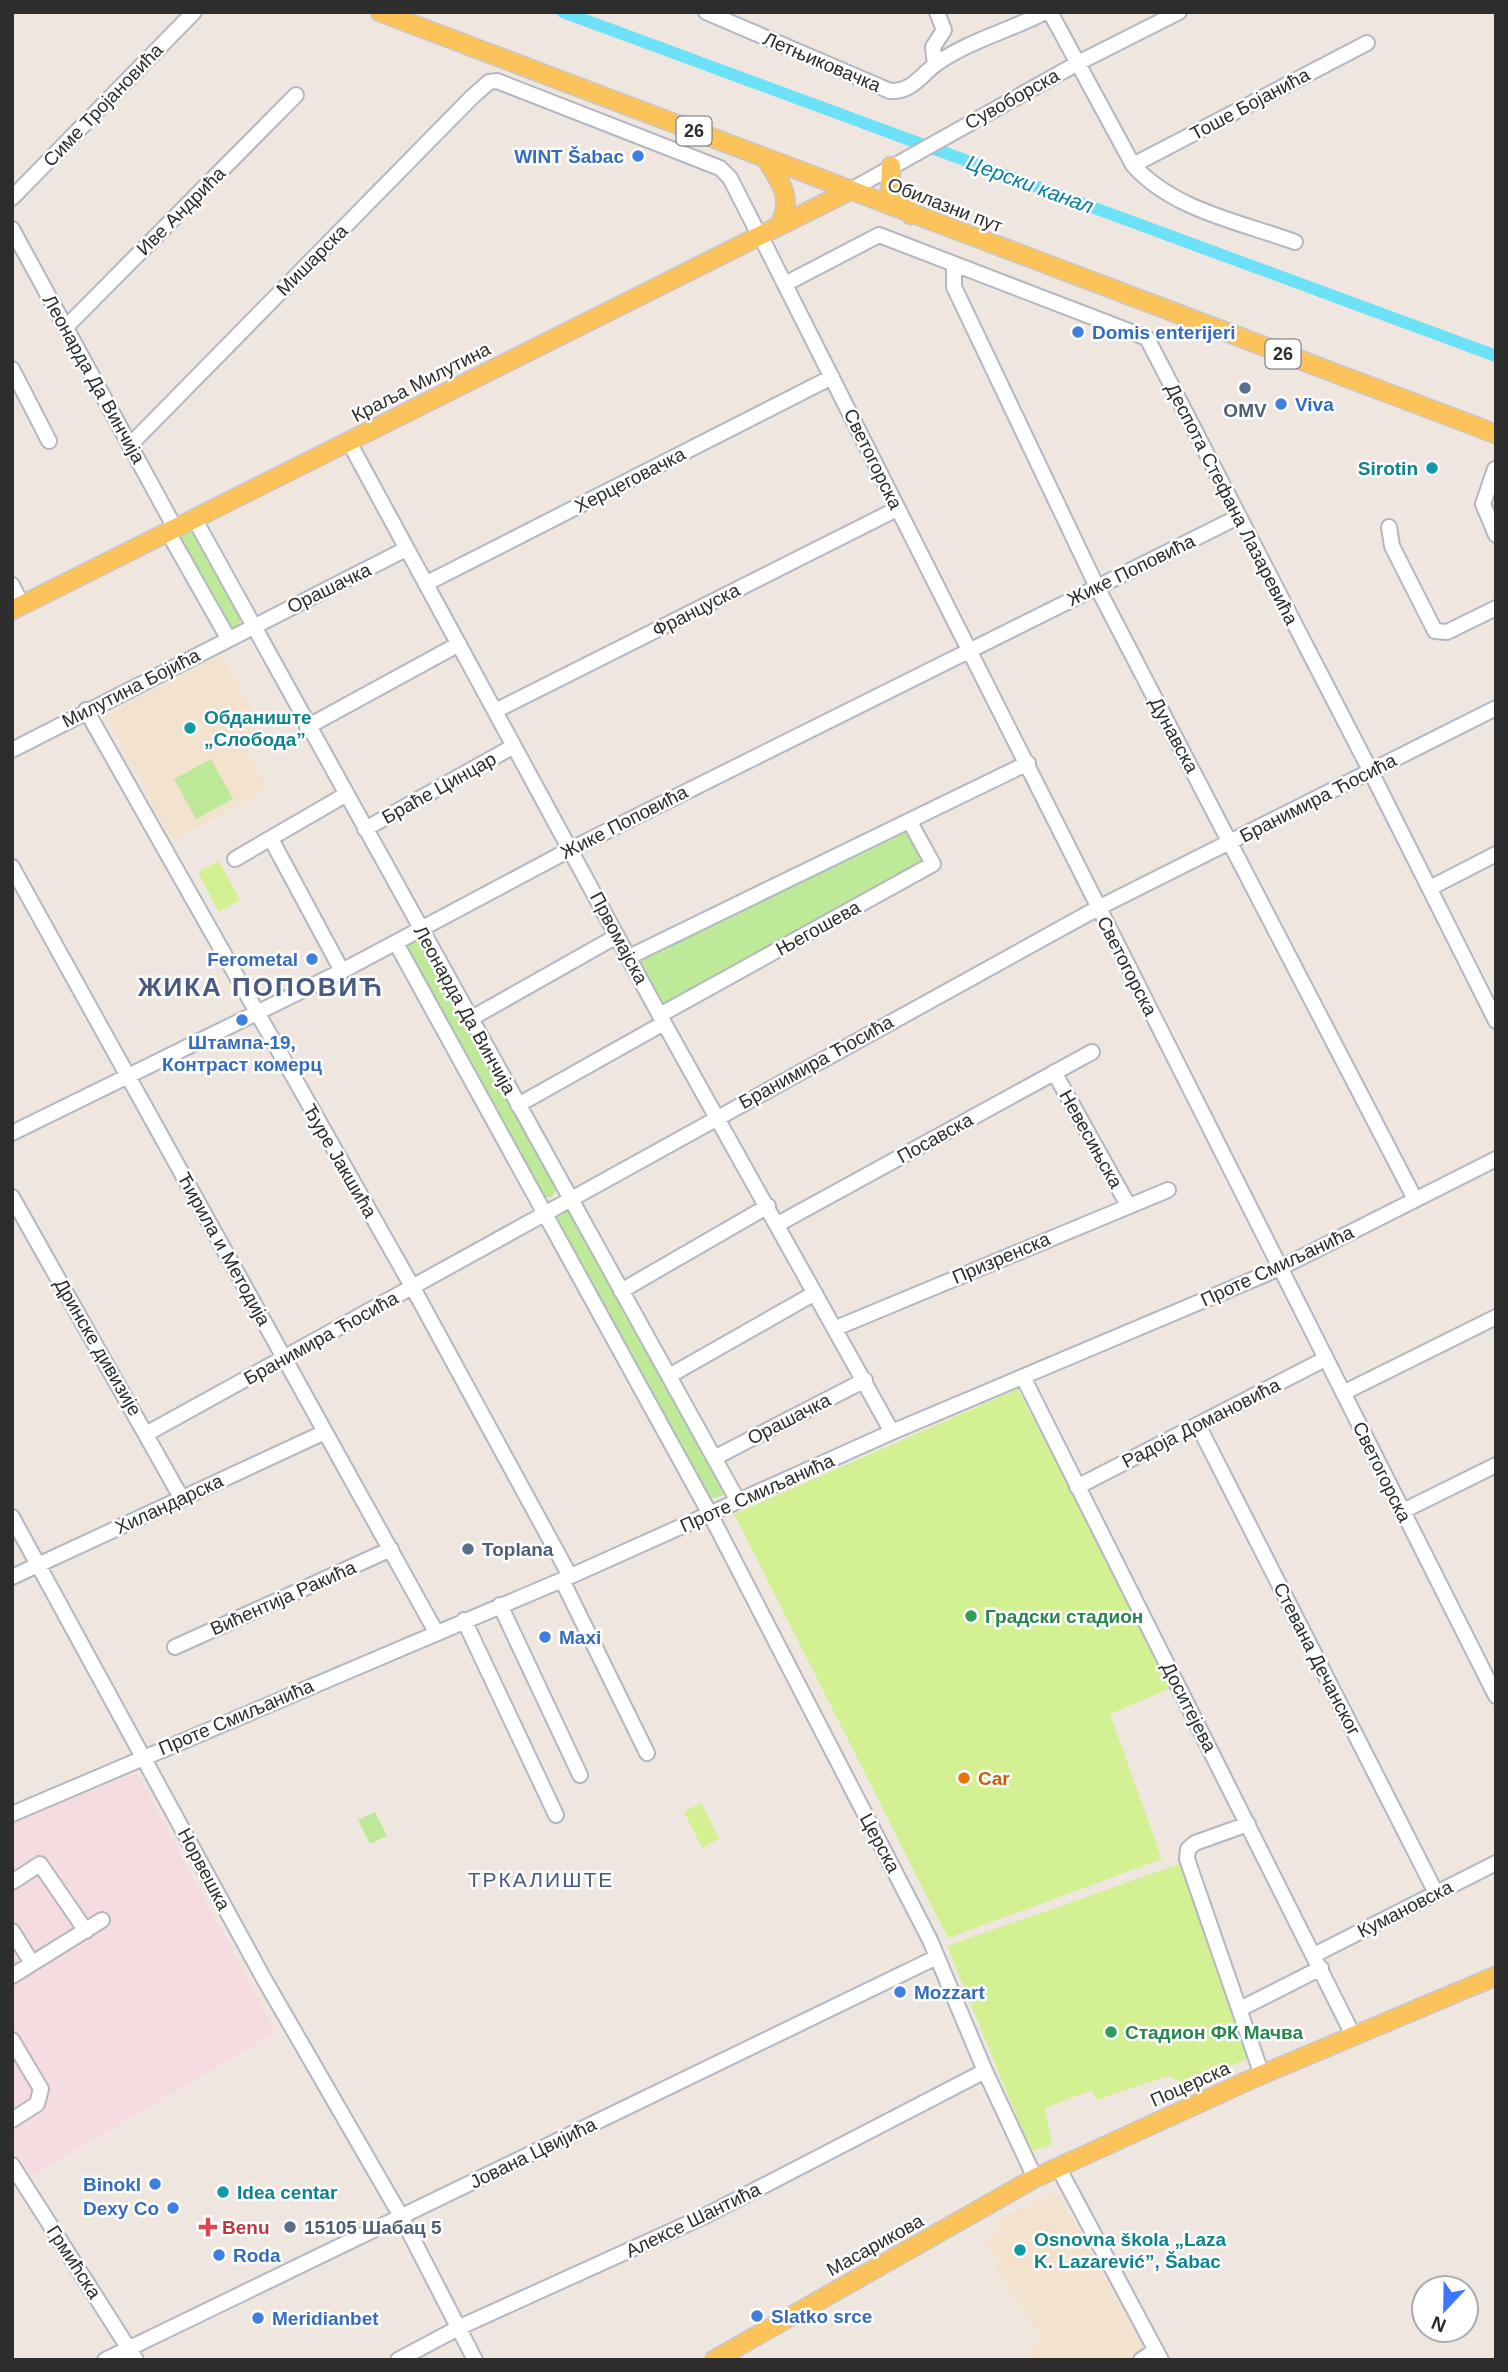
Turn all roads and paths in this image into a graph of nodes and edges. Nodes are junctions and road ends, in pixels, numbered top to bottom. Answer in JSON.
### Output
{"nodes":[{"id":1,"x":194,"y":12,"type":"edge"},
{"id":2,"x":380,"y":12,"type":"edge"},
{"id":3,"x":706,"y":12,"type":"edge"},
{"id":4,"x":937,"y":12,"type":"edge"},
{"id":5,"x":1048,"y":12,"type":"edge"},
{"id":6,"x":1179,"y":12,"type":"edge"},
{"id":7,"x":1367,"y":43,"type":"dead end"},
{"id":8,"x":495,"y":55,"type":"junction"},
{"id":9,"x":1078,"y":63,"type":"junction"},
{"id":10,"x":935,"y":65,"type":"junction"},
{"id":11,"x":497,"y":81,"type":"junction"},
{"id":12,"x":296,"y":95,"type":"dead end"},
{"id":13,"x":766,"y":159,"type":"junction"},
{"id":14,"x":894,"y":164,"type":"junction"},
{"id":15,"x":1133,"y":165,"type":"junction"},
{"id":16,"x":849,"y":191,"type":"junction"},
{"id":17,"x":12,"y":198,"type":"edge"},
{"id":18,"x":911,"y":215,"type":"junction"},
{"id":19,"x":779,"y":226,"type":"junction"},
{"id":20,"x":13,"y":233,"type":"edge"},
{"id":21,"x":760,"y":235,"type":"junction"},
{"id":22,"x":1295,"y":242,"type":"dead end"},
{"id":23,"x":954,"y":264,"type":"junction"},
{"id":24,"x":785,"y":284,"type":"junction"},
{"id":25,"x":66,"y":327,"type":"junction"},
{"id":26,"x":12,"y":369,"type":"edge"},
{"id":27,"x":832,"y":377,"type":"junction"},
{"id":28,"x":1496,"y":434,"type":"edge"},
{"id":29,"x":49,"y":441,"type":"dead end"},
{"id":30,"x":349,"y":442,"type":"junction"},
{"id":31,"x":130,"y":445,"type":"junction"},
{"id":32,"x":1480,"y":463,"type":"dead end"},
{"id":33,"x":1495,"y":469,"type":"edge"},
{"id":34,"x":897,"y":509,"type":"junction"},
{"id":35,"x":1238,"y":517,"type":"junction"},
{"id":36,"x":194,"y":518,"type":"junction"},
{"id":37,"x":1389,"y":527,"type":"dead end"},
{"id":38,"x":172,"y":530,"type":"junction"},
{"id":39,"x":1496,"y":535,"type":"edge"},
{"id":40,"x":406,"y":549,"type":"junction"},
{"id":41,"x":427,"y":583,"type":"junction"},
{"id":42,"x":12,"y":585,"type":"edge"},
{"id":43,"x":1097,"y":587,"type":"junction"},
{"id":44,"x":17,"y":608,"type":"edge"},
{"id":45,"x":1496,"y":608,"type":"edge"},
{"id":46,"x":251,"y":626,"type":"junction"},
{"id":47,"x":228,"y":638,"type":"junction"},
{"id":48,"x":459,"y":644,"type":"junction"},
{"id":49,"x":970,"y":649,"type":"junction"},
{"id":50,"x":1496,"y":708,"type":"edge"},
{"id":51,"x":86,"y":710,"type":"junction"},
{"id":52,"x":495,"y":710,"type":"junction"},
{"id":53,"x":307,"y":727,"type":"junction"},
{"id":54,"x":514,"y":747,"type":"junction"},
{"id":55,"x":12,"y":751,"type":"edge"},
{"id":56,"x":1028,"y":763,"type":"junction"},
{"id":57,"x":1371,"y":772,"type":"junction"},
{"id":58,"x":345,"y":794,"type":"junction"},
{"id":59,"x":910,"y":822,"type":"junction"},
{"id":60,"x":365,"y":829,"type":"junction"},
{"id":61,"x":271,"y":839,"type":"junction"},
{"id":62,"x":1230,"y":843,"type":"junction"},
{"id":63,"x":571,"y":849,"type":"junction"},
{"id":64,"x":1496,"y":854,"type":"edge"},
{"id":65,"x":234,"y":859,"type":"dead end"},
{"id":66,"x":12,"y":867,"type":"edge"},
{"id":67,"x":1430,"y":888,"type":"junction"},
{"id":68,"x":1098,"y":908,"type":"junction"},
{"id":69,"x":421,"y":929,"type":"junction"},
{"id":70,"x":617,"y":936,"type":"junction"},
{"id":71,"x":396,"y":943,"type":"junction"},
{"id":72,"x":629,"y":957,"type":"junction"},
{"id":73,"x":342,"y":971,"type":"junction"},
{"id":74,"x":258,"y":1012,"type":"junction"},
{"id":75,"x":1494,"y":1015,"type":"edge"},
{"id":76,"x":470,"y":1018,"type":"junction"},
{"id":77,"x":662,"y":1019,"type":"junction"},
{"id":78,"x":1092,"y":1052,"type":"dead end"},
{"id":79,"x":1054,"y":1072,"type":"junction"},
{"id":80,"x":128,"y":1074,"type":"junction"},
{"id":81,"x":518,"y":1105,"type":"junction"},
{"id":82,"x":718,"y":1116,"type":"junction"},
{"id":83,"x":12,"y":1133,"type":"edge"},
{"id":84,"x":1496,"y":1159,"type":"edge"},
{"id":85,"x":1167,"y":1190,"type":"dead end"},
{"id":86,"x":12,"y":1197,"type":"edge"},
{"id":87,"x":570,"y":1199,"type":"junction"},
{"id":88,"x":1415,"y":1199,"type":"junction"},
{"id":89,"x":1128,"y":1205,"type":"junction"},
{"id":90,"x":768,"y":1206,"type":"junction"},
{"id":91,"x":545,"y":1214,"type":"junction"},
{"id":92,"x":778,"y":1224,"type":"junction"},
{"id":93,"x":1280,"y":1268,"type":"junction"},
{"id":94,"x":413,"y":1288,"type":"junction"},
{"id":95,"x":621,"y":1291,"type":"junction"},
{"id":96,"x":815,"y":1293,"type":"junction"},
{"id":97,"x":1496,"y":1317,"type":"edge"},
{"id":98,"x":836,"y":1328,"type":"junction"},
{"id":99,"x":284,"y":1358,"type":"junction"},
{"id":100,"x":1325,"y":1359,"type":"junction"},
{"id":101,"x":669,"y":1376,"type":"junction"},
{"id":102,"x":1023,"y":1377,"type":"junction"},
{"id":103,"x":864,"y":1380,"type":"junction"},
{"id":104,"x":1343,"y":1392,"type":"junction"},
{"id":105,"x":1198,"y":1425,"type":"junction"},
{"id":106,"x":325,"y":1432,"type":"junction"},
{"id":107,"x":892,"y":1432,"type":"junction"},
{"id":108,"x":146,"y":1434,"type":"junction"},
{"id":109,"x":714,"y":1458,"type":"junction"},
{"id":110,"x":1496,"y":1465,"type":"edge"},
{"id":111,"x":1077,"y":1487,"type":"junction"},
{"id":112,"x":182,"y":1499,"type":"junction"},
{"id":113,"x":738,"y":1501,"type":"junction"},
{"id":114,"x":1401,"y":1512,"type":"junction"},
{"id":115,"x":710,"y":1514,"type":"junction"},
{"id":116,"x":12,"y":1517,"type":"edge"},
{"id":117,"x":391,"y":1549,"type":"junction"},
{"id":118,"x":38,"y":1565,"type":"junction"},
{"id":119,"x":12,"y":1577,"type":"edge"},
{"id":120,"x":566,"y":1578,"type":"junction"},
{"id":121,"x":500,"y":1605,"type":"junction"},
{"id":122,"x":464,"y":1620,"type":"junction"},
{"id":123,"x":436,"y":1632,"type":"junction"},
{"id":124,"x":175,"y":1647,"type":"dead end"},
{"id":125,"x":1496,"y":1696,"type":"edge"},
{"id":126,"x":647,"y":1753,"type":"dead end"},
{"id":127,"x":144,"y":1758,"type":"junction"},
{"id":128,"x":580,"y":1775,"type":"dead end"},
{"id":129,"x":12,"y":1814,"type":"edge"},
{"id":130,"x":556,"y":1815,"type":"dead end"},
{"id":131,"x":1248,"y":1824,"type":"junction"},
{"id":132,"x":1496,"y":1863,"type":"edge"},
{"id":133,"x":12,"y":1882,"type":"edge"},
{"id":134,"x":1436,"y":1893,"type":"junction"},
{"id":135,"x":103,"y":1920,"type":"dead end"},
{"id":136,"x":12,"y":1931,"type":"edge"},
{"id":137,"x":86,"y":1931,"type":"junction"},
{"id":138,"x":937,"y":1957,"type":"junction"},
{"id":139,"x":1317,"y":1962,"type":"junction"},
{"id":140,"x":32,"y":1963,"type":"junction"},
{"id":141,"x":12,"y":1976,"type":"edge"},
{"id":142,"x":1496,"y":1976,"type":"edge"},
{"id":143,"x":1240,"y":2009,"type":"junction"},
{"id":144,"x":1353,"y":2037,"type":"junction"},
{"id":145,"x":12,"y":2040,"type":"edge"},
{"id":146,"x":985,"y":2071,"type":"junction"},
{"id":147,"x":1262,"y":2075,"type":"junction"},
{"id":148,"x":12,"y":2120,"type":"edge"},
{"id":149,"x":12,"y":2165,"type":"edge"},
{"id":150,"x":1058,"y":2167,"type":"junction"},
{"id":151,"x":1035,"y":2178,"type":"junction"},
{"id":152,"x":402,"y":2218,"type":"junction"},
{"id":153,"x":460,"y":2327,"type":"junction"},
{"id":154,"x":133,"y":2354,"type":"edge"},
{"id":155,"x":1158,"y":2355,"type":"edge"},
{"id":156,"x":105,"y":2360,"type":"edge"},
{"id":157,"x":397,"y":2360,"type":"edge"},
{"id":158,"x":475,"y":2360,"type":"edge"},
{"id":159,"x":714,"y":2360,"type":"edge"},
{"id":160,"x":1141,"y":2360,"type":"edge"}],
"edges":[{"from":1,"to":17,"type":"street","name":"Симе Тројановића"},
{"from":2,"to":8,"type":"main road","name":"Обилазни пут","number":"26"},
{"from":3,"to":10,"type":"street","name":"Летњиковачка"},
{"from":4,"to":10,"type":"street"},
{"from":5,"to":9,"type":"street"},
{"from":5,"to":10,"type":"street","name":"Летњиковачка"},
{"from":6,"to":9,"type":"street","name":"Сувоборска"},
{"from":7,"to":15,"type":"street","name":"Тоше Бојанића"},
{"from":8,"to":11,"type":"street"},
{"from":8,"to":13,"type":"main road","name":"Обилазни пут","number":"26"},
{"from":9,"to":14,"type":"street","name":"Сувоборска"},
{"from":9,"to":15,"type":"street"},
{"from":11,"to":21,"type":"street","name":"Светогорска"},
{"from":11,"to":31,"type":"street","name":"Мишарска"},
{"from":12,"to":25,"type":"street","name":"Иве Андрића"},
{"from":13,"to":16,"type":"main road","name":"Обилазни пут","number":"26"},
{"from":13,"to":19,"type":"main road"},
{"from":14,"to":16,"type":"street","name":"Сувоборска"},
{"from":14,"to":18,"type":"main road"},
{"from":15,"to":22,"type":"street"},
{"from":16,"to":18,"type":"main road","name":"Обилазни пут","number":"26"},
{"from":16,"to":19,"type":"main road","name":"Краља Милутина"},
{"from":18,"to":28,"type":"main road","name":"Обилазни пут","number":"26"},
{"from":19,"to":21,"type":"main road","name":"Краља Милутина"},
{"from":20,"to":25,"type":"street","name":"Леонарда Да Винчија"},
{"from":21,"to":24,"type":"street","name":"Светогорска"},
{"from":21,"to":30,"type":"main road","name":"Краља Милутина"},
{"from":23,"to":24,"type":"street","name":"Деспота Стефана Лазаревића"},
{"from":23,"to":35,"type":"street","name":"Деспота Стефана Лазаревића"},
{"from":23,"to":43,"type":"street","name":"Дунавска"},
{"from":24,"to":27,"type":"street","name":"Светогорска"},
{"from":25,"to":31,"type":"street","name":"Леонарда Да Винчија"},
{"from":26,"to":29,"type":"street"},
{"from":27,"to":34,"type":"street","name":"Светогорска"},
{"from":27,"to":41,"type":"street","name":"Херцеговачка"},
{"from":30,"to":36,"type":"main road","name":"Краља Милутина"},
{"from":30,"to":40,"type":"street","name":"Првомајска"},
{"from":31,"to":38,"type":"street","name":"Леонарда Да Винчија"},
{"from":32,"to":33,"type":"street"},
{"from":33,"to":39,"type":"street"},
{"from":34,"to":49,"type":"street","name":"Светогорска"},
{"from":34,"to":52,"type":"street","name":"Француска"},
{"from":35,"to":43,"type":"street","name":"Жике Поповића"},
{"from":35,"to":57,"type":"street","name":"Деспота Стефана Лазаревића"},
{"from":36,"to":38,"type":"main road","name":"Краља Милутина"},
{"from":36,"to":46,"type":"street","name":"Леонарда Да Винчија"},
{"from":37,"to":45,"type":"street"},
{"from":38,"to":44,"type":"main road","name":"Краља Милутина"},
{"from":38,"to":47,"type":"street","name":"Леонарда Да Винчија"},
{"from":40,"to":41,"type":"street","name":"Првомајска"},
{"from":40,"to":46,"type":"street","name":"Орашачка"},
{"from":41,"to":48,"type":"street","name":"Првомајска"},
{"from":42,"to":44,"type":"street"},
{"from":43,"to":49,"type":"street","name":"Жике Поповића"},
{"from":43,"to":62,"type":"street","name":"Дунавска"},
{"from":46,"to":47,"type":"street","name":"Милутина Бојића"},
{"from":46,"to":53,"type":"street","name":"Леонарда Да Винчија"},
{"from":47,"to":51,"type":"street","name":"Милутина Бојића"},
{"from":48,"to":52,"type":"street","name":"Првомајска"},
{"from":48,"to":53,"type":"street"},
{"from":49,"to":56,"type":"street","name":"Светогорска"},
{"from":49,"to":63,"type":"street","name":"Жике Поповића"},
{"from":50,"to":57,"type":"street","name":"Бранимира Ћосића"},
{"from":51,"to":55,"type":"street","name":"Милутина Бојића"},
{"from":51,"to":74,"type":"street","name":"Ђуре Јакшића"},
{"from":52,"to":54,"type":"street","name":"Првомајска"},
{"from":53,"to":58,"type":"street","name":"Леонарда Да Винчија"},
{"from":54,"to":60,"type":"street","name":"Браће Цинцар"},
{"from":54,"to":63,"type":"street","name":"Првомајска"},
{"from":56,"to":59,"type":"street"},
{"from":56,"to":68,"type":"street","name":"Светогорска"},
{"from":57,"to":62,"type":"street","name":"Бранимира Ћосића"},
{"from":57,"to":67,"type":"street","name":"Деспота Стефана Лазаревића"},
{"from":58,"to":60,"type":"street","name":"Леонарда Да Винчија"},
{"from":58,"to":61,"type":"street"},
{"from":59,"to":72,"type":"street"},
{"from":59,"to":77,"type":"street","name":"Његошева"},
{"from":60,"to":69,"type":"street","name":"Леонарда Да Винчија"},
{"from":61,"to":65,"type":"street"},
{"from":61,"to":73,"type":"street"},
{"from":62,"to":68,"type":"street","name":"Бранимира Ћосића"},
{"from":62,"to":88,"type":"street","name":"Дунавска"},
{"from":63,"to":69,"type":"street","name":"Жике Поповића"},
{"from":63,"to":70,"type":"street","name":"Првомајска"},
{"from":64,"to":67,"type":"street"},
{"from":66,"to":80,"type":"street","name":"Ћирила и Методија"},
{"from":67,"to":75,"type":"street","name":"Деспота Стефана Лазаревића"},
{"from":68,"to":82,"type":"street","name":"Бранимира Ћосића"},
{"from":68,"to":93,"type":"street","name":"Светогорска"},
{"from":69,"to":71,"type":"street","name":"Жике Поповића"},
{"from":69,"to":76,"type":"street","name":"Леонарда Да Винчија"},
{"from":70,"to":72,"type":"street","name":"Првомајска"},
{"from":70,"to":76,"type":"street"},
{"from":71,"to":73,"type":"street","name":"Жике Поповића"},
{"from":71,"to":91,"type":"street","name":"Леонарда Да Винчија"},
{"from":72,"to":77,"type":"street","name":"Првомајска"},
{"from":73,"to":74,"type":"street","name":"Жике Поповића"},
{"from":74,"to":80,"type":"street","name":"Жике Поповића"},
{"from":74,"to":94,"type":"street","name":"Ђуре Јакшића"},
{"from":76,"to":81,"type":"street","name":"Леонарда Да Винчија"},
{"from":77,"to":81,"type":"street"},
{"from":77,"to":82,"type":"street","name":"Првомајска"},
{"from":78,"to":79,"type":"street","name":"Посавска"},
{"from":79,"to":89,"type":"street","name":"Невесињска"},
{"from":79,"to":92,"type":"street","name":"Посавска"},
{"from":80,"to":83,"type":"street","name":"Жике Поповића"},
{"from":80,"to":99,"type":"street","name":"Ћирила и Методија"},
{"from":81,"to":87,"type":"street","name":"Леонарда Да Винчија"},
{"from":82,"to":87,"type":"street","name":"Бранимира Ћосића"},
{"from":82,"to":90,"type":"street","name":"Првомајска"},
{"from":84,"to":88,"type":"street","name":"Проте Смиљанића"},
{"from":85,"to":89,"type":"street","name":"Призренска"},
{"from":86,"to":108,"type":"street","name":"Дринске дивизије"},
{"from":87,"to":91,"type":"street","name":"Бранимира Ћосића"},
{"from":87,"to":95,"type":"street","name":"Леонарда Да Винчија"},
{"from":88,"to":93,"type":"street","name":"Проте Смиљанића"},
{"from":89,"to":98,"type":"street","name":"Призренска"},
{"from":90,"to":92,"type":"street","name":"Првомајска"},
{"from":90,"to":95,"type":"street"},
{"from":91,"to":94,"type":"street","name":"Бранимира Ћосића"},
{"from":91,"to":115,"type":"street","name":"Леонарда Да Винчија"},
{"from":92,"to":96,"type":"street","name":"Првомајска"},
{"from":93,"to":100,"type":"street","name":"Светогорска"},
{"from":93,"to":102,"type":"street","name":"Проте Смиљанића"},
{"from":94,"to":99,"type":"street","name":"Бранимира Ћосића"},
{"from":94,"to":120,"type":"street","name":"Ђуре Јакшића"},
{"from":95,"to":101,"type":"street","name":"Леонарда Да Винчија"},
{"from":96,"to":98,"type":"street","name":"Првомајска"},
{"from":96,"to":101,"type":"street"},
{"from":97,"to":104,"type":"street"},
{"from":98,"to":103,"type":"street","name":"Првомајска"},
{"from":99,"to":106,"type":"street","name":"Ћирила и Методија"},
{"from":99,"to":108,"type":"street","name":"Бранимира Ћосића"},
{"from":100,"to":104,"type":"street","name":"Светогорска"},
{"from":100,"to":105,"type":"street","name":"Радоја Домановића"},
{"from":101,"to":109,"type":"street","name":"Леонарда Да Винчија"},
{"from":102,"to":107,"type":"street","name":"Проте Смиљанића"},
{"from":102,"to":111,"type":"street","name":"Доситејева"},
{"from":103,"to":107,"type":"street","name":"Првомајска"},
{"from":103,"to":109,"type":"street","name":"Орашачка"},
{"from":104,"to":114,"type":"street","name":"Светогорска"},
{"from":105,"to":111,"type":"street","name":"Радоја Домановића"},
{"from":105,"to":134,"type":"street","name":"Стевана Дечанског"},
{"from":106,"to":112,"type":"street","name":"Хиландарска"},
{"from":106,"to":117,"type":"street","name":"Ћирила и Методија"},
{"from":107,"to":113,"type":"street","name":"Проте Смиљанића"},
{"from":108,"to":112,"type":"street","name":"Дринске дивизије"},
{"from":109,"to":113,"type":"street","name":"Леонарда Да Винчија"},
{"from":110,"to":114,"type":"street"},
{"from":111,"to":131,"type":"street","name":"Доситејева"},
{"from":112,"to":118,"type":"street","name":"Хиландарска"},
{"from":113,"to":115,"type":"street","name":"Проте Смиљанића"},
{"from":114,"to":125,"type":"street","name":"Светогорска"},
{"from":115,"to":120,"type":"street","name":"Проте Смиљанића"},
{"from":115,"to":138,"type":"street","name":"Церска"},
{"from":116,"to":118,"type":"street","name":"Норвешка"},
{"from":117,"to":123,"type":"street","name":"Ћирила и Методија"},
{"from":117,"to":124,"type":"street","name":"Вићентија Ракића"},
{"from":118,"to":119,"type":"street","name":"Хиландарска"},
{"from":118,"to":127,"type":"street","name":"Норвешка"},
{"from":120,"to":121,"type":"street","name":"Проте Смиљанића"},
{"from":120,"to":126,"type":"street","name":"Ђуре Јакшића"},
{"from":121,"to":122,"type":"street","name":"Проте Смиљанића"},
{"from":121,"to":128,"type":"street"},
{"from":122,"to":123,"type":"street","name":"Проте Смиљанића"},
{"from":122,"to":130,"type":"street"},
{"from":123,"to":127,"type":"street","name":"Проте Смиљанића"},
{"from":127,"to":129,"type":"street","name":"Проте Смиљанића"},
{"from":127,"to":152,"type":"street","name":"Норвешка"},
{"from":131,"to":139,"type":"street","name":"Доситејева"},
{"from":131,"to":143,"type":"street"},
{"from":132,"to":134,"type":"street","name":"Кумановска"},
{"from":133,"to":137,"type":"street"},
{"from":134,"to":139,"type":"street","name":"Кумановска"},
{"from":135,"to":137,"type":"street"},
{"from":136,"to":140,"type":"street"},
{"from":137,"to":140,"type":"street"},
{"from":138,"to":146,"type":"street","name":"Церска"},
{"from":138,"to":152,"type":"street","name":"Јована Цвијића"},
{"from":139,"to":143,"type":"street","name":"Кумановска"},
{"from":139,"to":144,"type":"street","name":"Доситејева"},
{"from":140,"to":141,"type":"street"},
{"from":142,"to":144,"type":"main road","name":"Поцерска"},
{"from":143,"to":147,"type":"street"},
{"from":144,"to":147,"type":"main road","name":"Поцерска"},
{"from":145,"to":148,"type":"street"},
{"from":146,"to":151,"type":"street","name":"Церска"},
{"from":146,"to":153,"type":"street","name":"Алексе Шантића"},
{"from":147,"to":150,"type":"main road","name":"Поцерска"},
{"from":149,"to":154,"type":"street","name":"Грмићска"},
{"from":150,"to":151,"type":"main road","name":"Масарикова"},
{"from":150,"to":155,"type":"street"},
{"from":151,"to":159,"type":"main road","name":"Масарикова"},
{"from":152,"to":153,"type":"street","name":"Норвешка"},
{"from":152,"to":154,"type":"street","name":"Јована Цвијића"},
{"from":153,"to":157,"type":"street","name":"Алексе Шантића"},
{"from":153,"to":158,"type":"street","name":"Норвешка"},
{"from":154,"to":156,"type":"street","name":"Јована Цвијића"},
{"from":155,"to":160,"type":"street"}]}
